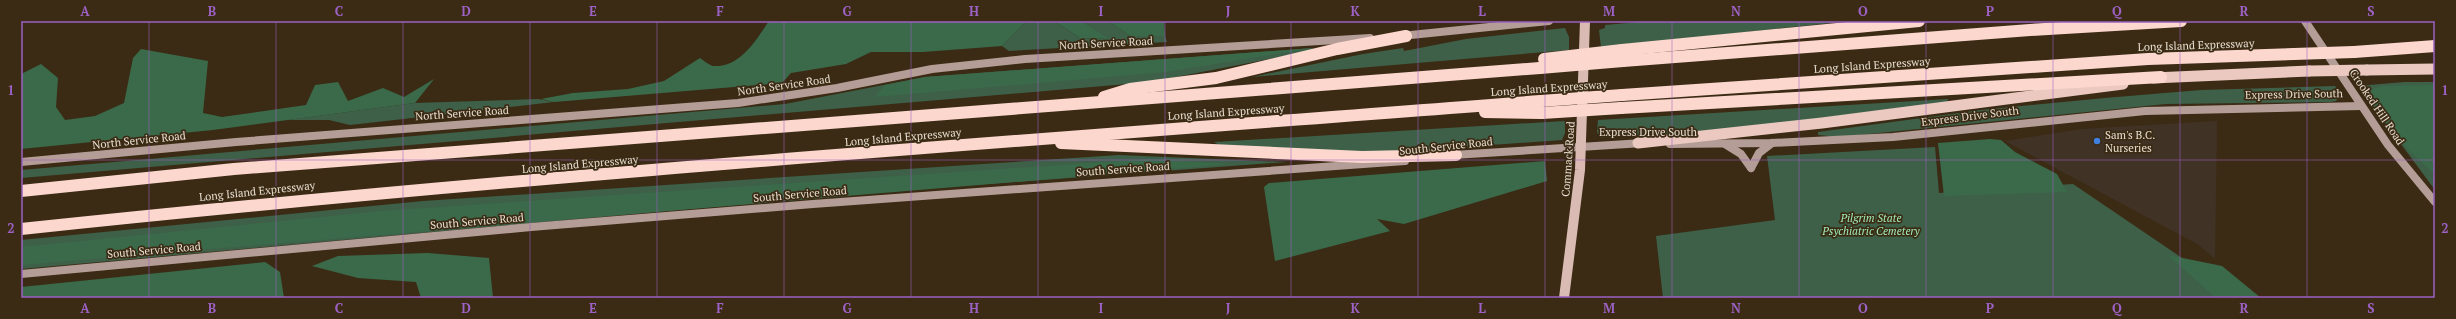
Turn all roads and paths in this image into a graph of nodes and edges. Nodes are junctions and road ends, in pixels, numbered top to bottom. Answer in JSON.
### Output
{"nodes":[{"id":1,"x":1549,"y":21,"type":"edge"},
{"id":2,"x":1585,"y":21,"type":"edge"},
{"id":3,"x":1919,"y":21,"type":"edge"},
{"id":4,"x":2181,"y":21,"type":"edge"},
{"id":5,"x":2305,"y":21,"type":"edge"},
{"id":6,"x":1406,"y":36,"type":"junction"},
{"id":7,"x":2435,"y":46,"type":"edge"},
{"id":8,"x":1622,"y":56,"type":"junction"},
{"id":9,"x":2435,"y":69,"type":"edge"},
{"id":10,"x":2161,"y":77,"type":"junction"},
{"id":11,"x":1086,"y":103,"type":"junction"},
{"id":12,"x":2361,"y":106,"type":"junction"},
{"id":13,"x":1541,"y":107,"type":"junction"},
{"id":14,"x":1022,"y":140,"type":"junction"},
{"id":15,"x":1638,"y":143,"type":"junction"},
{"id":16,"x":1772,"y":143,"type":"junction"},
{"id":17,"x":1725,"y":144,"type":"junction"},
{"id":18,"x":1581,"y":146,"type":"junction"},
{"id":19,"x":1456,"y":155,"type":"junction"},
{"id":20,"x":21,"y":162,"type":"edge"},
{"id":21,"x":21,"y":191,"type":"edge"},
{"id":22,"x":2435,"y":202,"type":"edge"},
{"id":23,"x":21,"y":229,"type":"edge"},
{"id":24,"x":21,"y":274,"type":"edge"},
{"id":25,"x":1564,"y":298,"type":"edge"}],
"edges":[{"from":1,"to":6,"type":"main road","name":"North Service Road"},
{"from":2,"to":18,"type":"main road","name":"Commack Road"},
{"from":3,"to":8,"type":"highway"},
{"from":4,"to":8,"type":"highway","name":"Long Island Expressway"},
{"from":5,"to":12,"type":"main road","name":"Crooked Hill Road"},
{"from":6,"to":11,"type":"highway"},
{"from":6,"to":20,"type":"main road","name":"North Service Road"},
{"from":7,"to":13,"type":"highway","name":"Long Island Expressway","bridge":true},
{"from":8,"to":11,"type":"highway","name":"Long Island Expressway","bridge":true},
{"from":9,"to":10,"type":"highway","name":"Express Drive South","bridge":true},
{"from":10,"to":13,"type":"highway","bridge":true},
{"from":10,"to":15,"type":"highway","name":"Express Drive South"},
{"from":11,"to":21,"type":"highway","name":"Long Island Expressway"},
{"from":12,"to":16,"type":"main road","name":"Express Drive South"},
{"from":12,"to":22,"type":"main road","name":"Crooked Hill Road"},
{"from":13,"to":14,"type":"highway","name":"Long Island Expressway"},
{"from":14,"to":19,"type":"highway"},
{"from":14,"to":23,"type":"highway","name":"Long Island Expressway"},
{"from":15,"to":17,"type":"main road","name":"Express Drive South"},
{"from":15,"to":18,"type":"main road","name":"Express Drive South"},
{"from":16,"to":17,"type":"main road","name":"Express Drive South"},
{"from":16,"to":17,"type":"main road"},
{"from":18,"to":19,"type":"main road","name":"South Service Road"},
{"from":18,"to":25,"type":"main road","name":"Commack Road"},
{"from":19,"to":24,"type":"main road","name":"South Service Road"}]}
